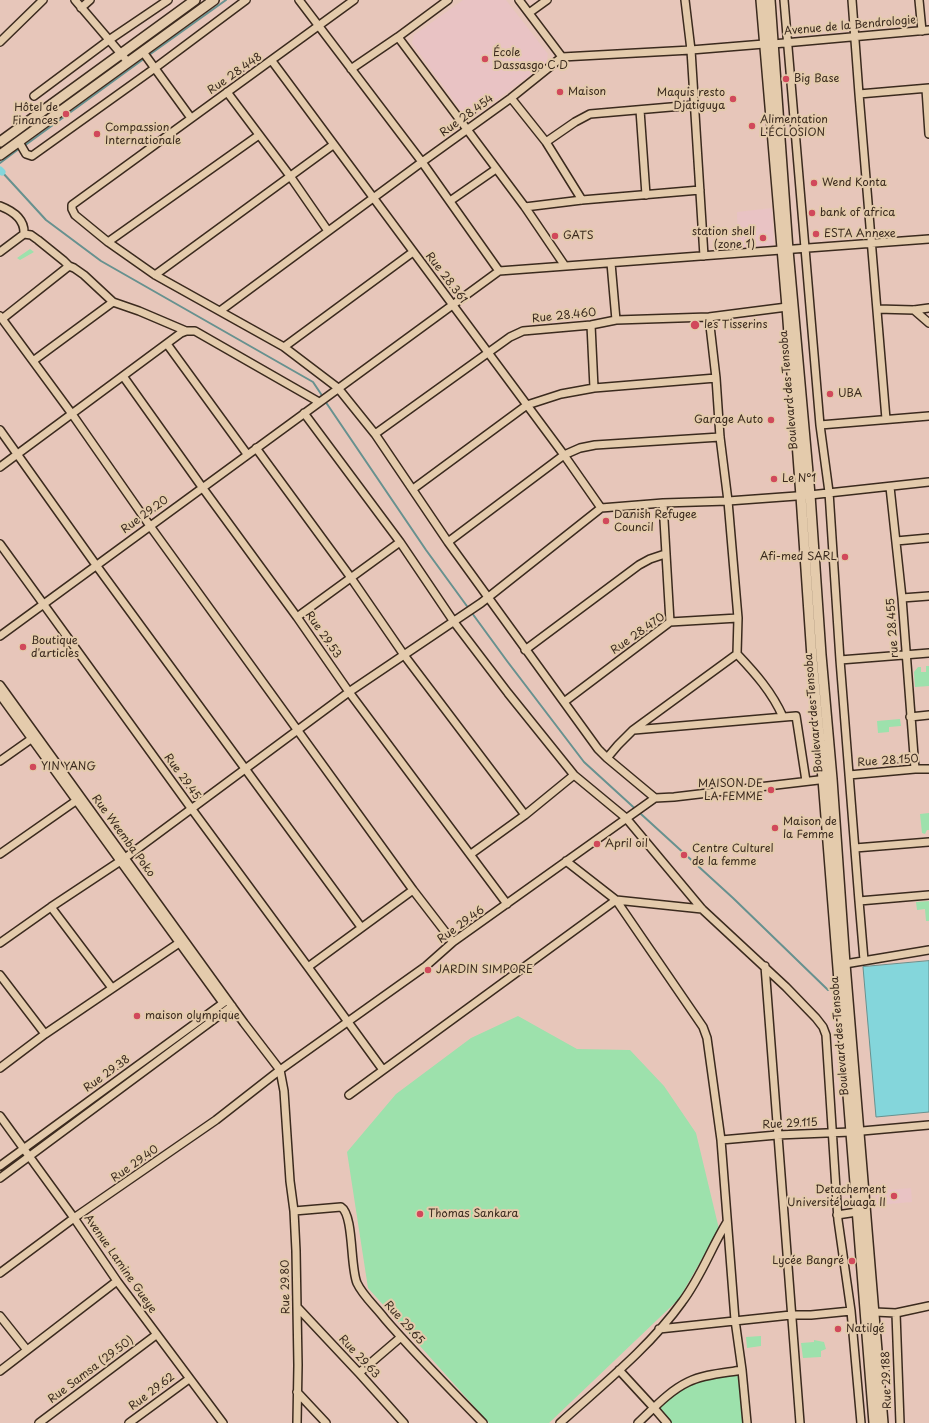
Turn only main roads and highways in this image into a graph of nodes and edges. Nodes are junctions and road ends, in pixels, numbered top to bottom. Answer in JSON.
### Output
{"nodes":[{"id":1,"x":195,"y":0,"type":"edge"},
{"id":2,"x":214,"y":0,"type":"edge"},
{"id":3,"x":761,"y":0,"type":"edge"},
{"id":4,"x":770,"y":0,"type":"edge"},
{"id":5,"x":768,"y":44,"type":"junction"},
{"id":6,"x":0,"y":142,"type":"edge"},
{"id":7,"x":3,"y":153,"type":"edge"},
{"id":8,"x":785,"y":251,"type":"junction"},
{"id":9,"x":806,"y":495,"type":"junction"},
{"id":10,"x":827,"y":779,"type":"junction"},
{"id":11,"x":855,"y":1131,"type":"junction"},
{"id":12,"x":874,"y":1423,"type":"edge"},
{"id":13,"x":883,"y":1423,"type":"edge"}],
"edges":[{"from":1,"to":6,"type":"main road"},
{"from":2,"to":7,"type":"main road"},
{"from":3,"to":5,"type":"main road","name":"Boulevard des Tensoba"},
{"from":4,"to":5,"type":"main road","name":"Boulevard des Tensoba"},
{"from":5,"to":8,"type":"main road","name":"Boulevard des Tensoba"},
{"from":8,"to":9,"type":"main road","name":"Boulevard des Tensoba"},
{"from":8,"to":9,"type":"main road","name":"Boulevard des Tensoba"},
{"from":9,"to":10,"type":"main road","name":"Boulevard des Tensoba"},
{"from":10,"to":11,"type":"main road","name":"Boulevard des Tensoba"},
{"from":10,"to":11,"type":"main road","name":"Boulevard des Tensoba"},
{"from":11,"to":12,"type":"main road","name":"Boulevard des Tensoba"},
{"from":11,"to":13,"type":"main road","name":"Boulevard des Tensoba"}]}
